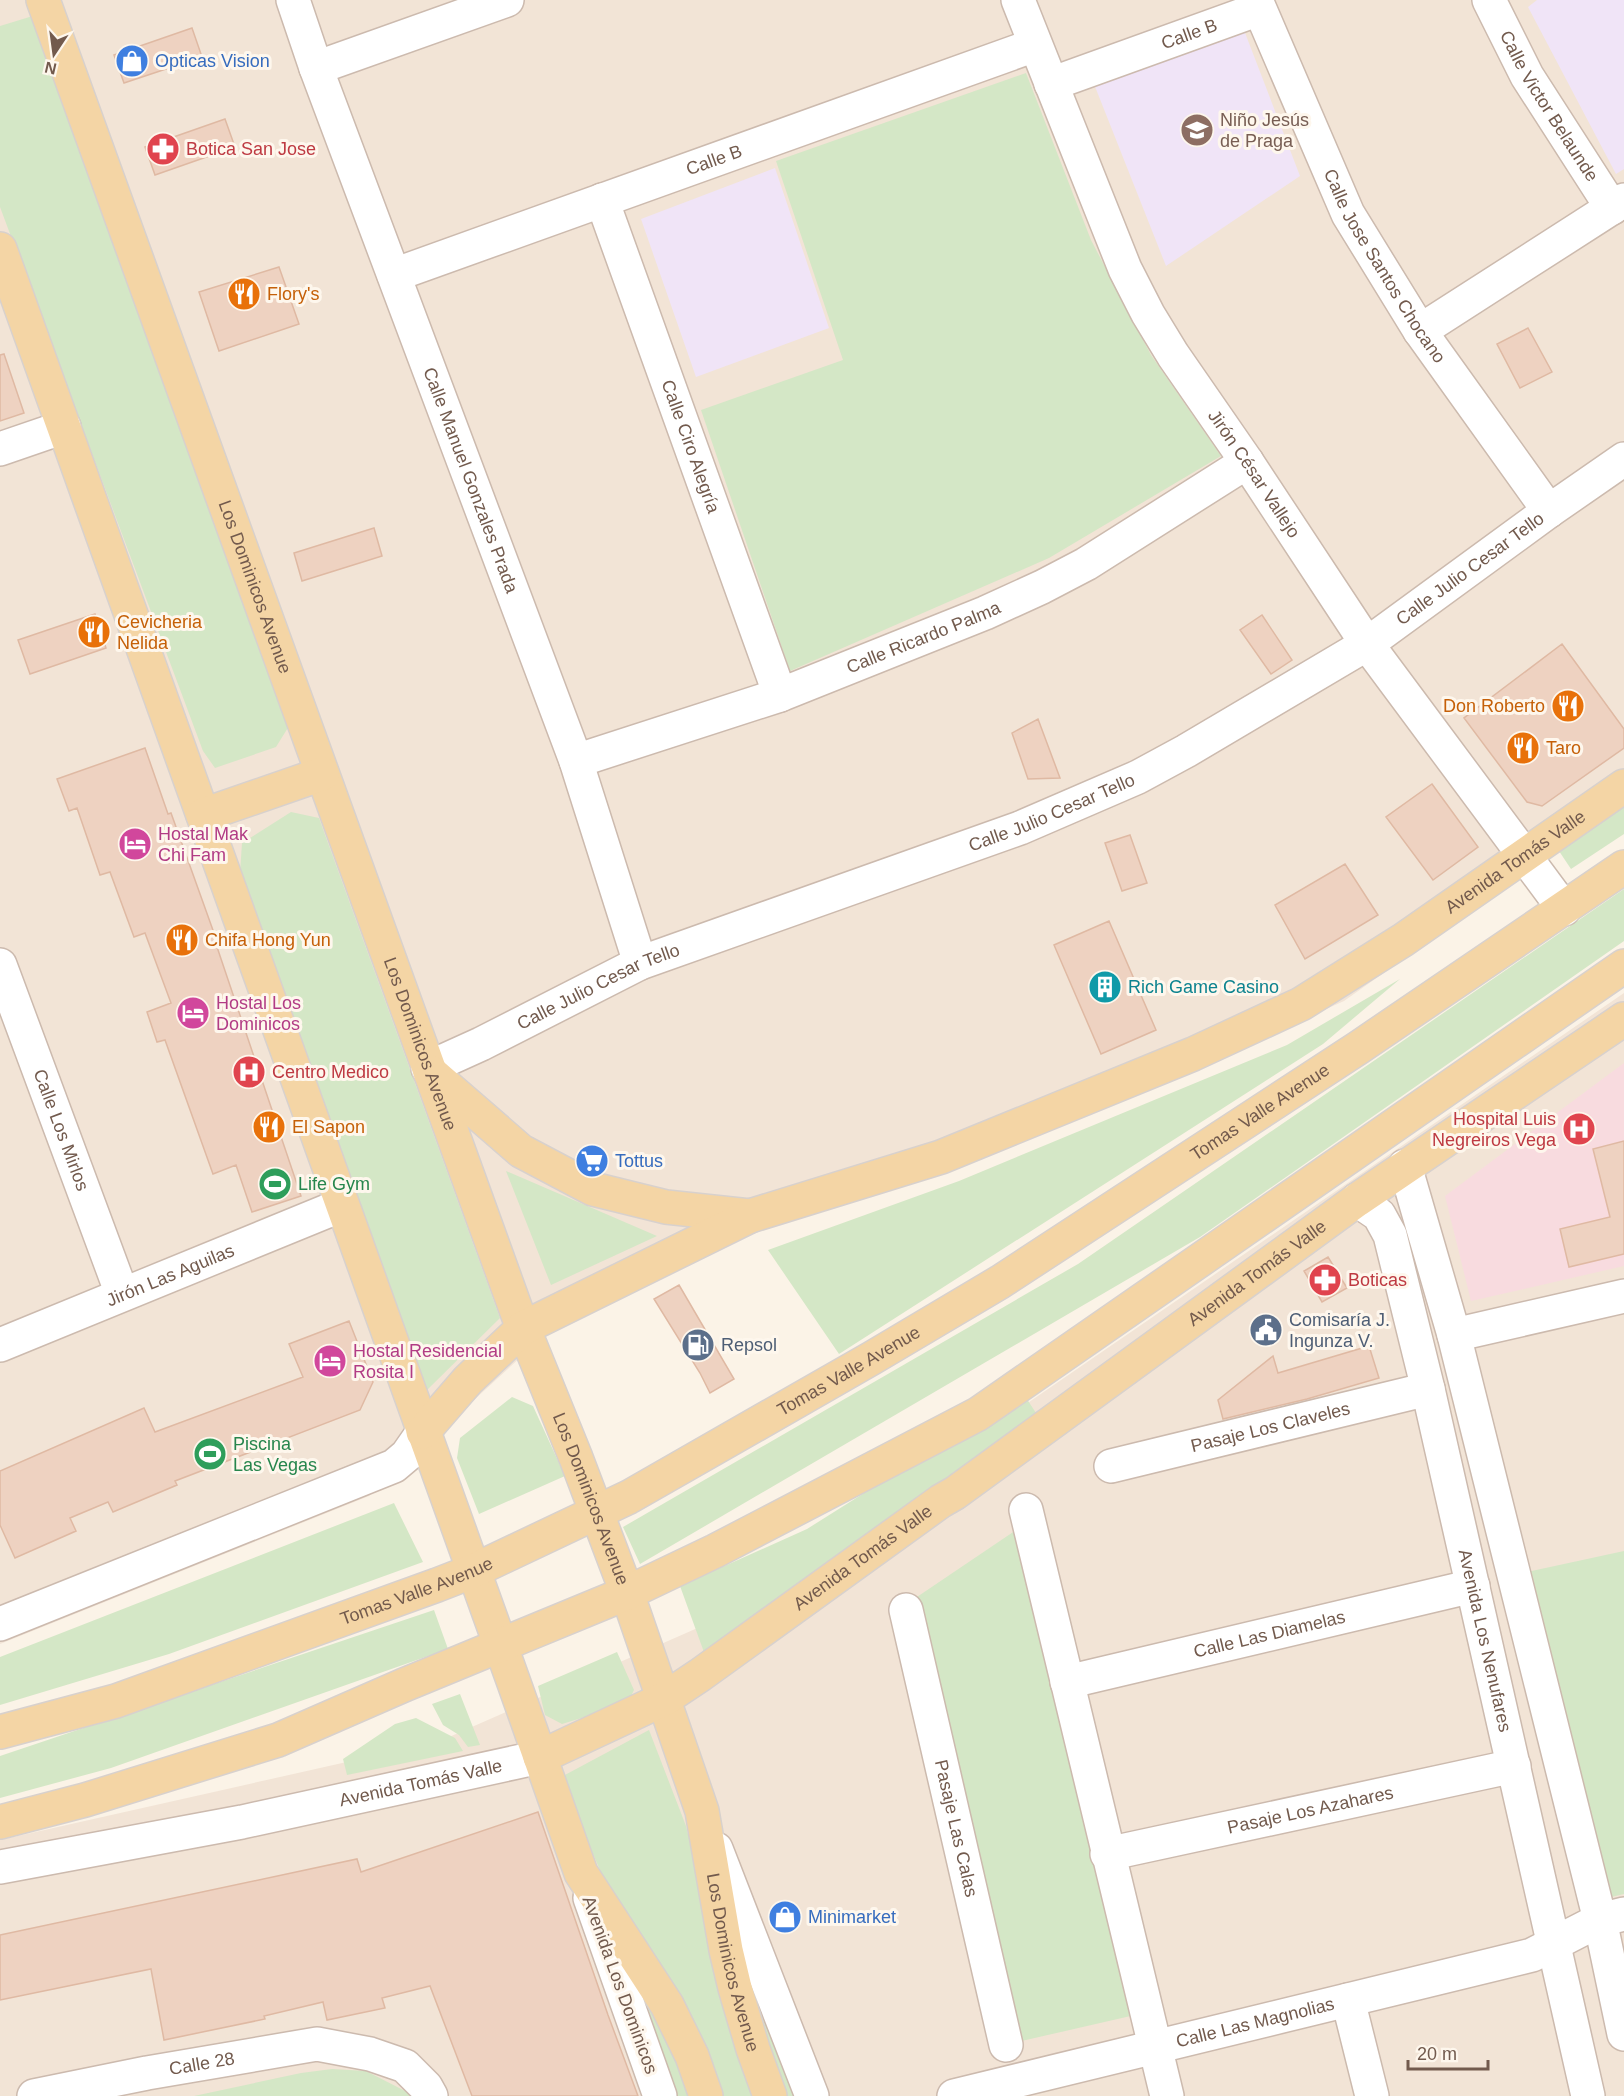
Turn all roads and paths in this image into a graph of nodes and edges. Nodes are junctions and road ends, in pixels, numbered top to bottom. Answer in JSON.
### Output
{"nodes":[{"id":1,"x":43,"y":0,"type":"edge"},
{"id":2,"x":293,"y":0,"type":"edge"},
{"id":3,"x":507,"y":0,"type":"edge"},
{"id":4,"x":1018,"y":0,"type":"edge"},
{"id":5,"x":1489,"y":0,"type":"edge"},
{"id":6,"x":1257,"y":5,"type":"edge"},
{"id":7,"x":1035,"y":45,"type":"junction"},
{"id":8,"x":316,"y":68,"type":"junction"},
{"id":9,"x":1051,"y":84,"type":"junction"},
{"id":10,"x":602,"y":200,"type":"junction"},
{"id":11,"x":1618,"y":204,"type":"edge"},
{"id":12,"x":0,"y":249,"type":"edge"},
{"id":13,"x":394,"y":274,"type":"junction"},
{"id":14,"x":1420,"y":330,"type":"junction"},
{"id":15,"x":64,"y":426,"type":"junction"},
{"id":16,"x":0,"y":449,"type":"edge"},
{"id":17,"x":1624,"y":459,"type":"edge"},
{"id":18,"x":1247,"y":462,"type":"junction"},
{"id":19,"x":1549,"y":511,"type":"junction"},
{"id":20,"x":1367,"y":644,"type":"junction"},
{"id":21,"x":780,"y":695,"type":"junction"},
{"id":22,"x":576,"y":761,"type":"junction"},
{"id":23,"x":322,"y":774,"type":"junction"},
{"id":24,"x":1624,"y":786,"type":"edge"},
{"id":25,"x":203,"y":815,"type":"junction"},
{"id":26,"x":1523,"y":856,"type":"junction"},
{"id":27,"x":1624,"y":867,"type":"edge"},
{"id":28,"x":1564,"y":909,"type":"junction"},
{"id":29,"x":640,"y":963,"type":"junction"},
{"id":30,"x":0,"y":965,"type":"edge"},
{"id":31,"x":1624,"y":966,"type":"edge"},
{"id":32,"x":1624,"y":1019,"type":"edge"},
{"id":33,"x":429,"y":1070,"type":"junction"},
{"id":34,"x":1405,"y":1166,"type":"junction"},
{"id":35,"x":1357,"y":1200,"type":"junction"},
{"id":36,"x":342,"y":1205,"type":"junction"},
{"id":37,"x":750,"y":1216,"type":"junction"},
{"id":38,"x":122,"y":1294,"type":"junction"},
{"id":39,"x":1624,"y":1296,"type":"edge"},
{"id":40,"x":523,"y":1328,"type":"junction"},
{"id":41,"x":1454,"y":1335,"type":"junction"},
{"id":42,"x":0,"y":1345,"type":"edge"},
{"id":43,"x":1428,"y":1389,"type":"junction"},
{"id":44,"x":423,"y":1432,"type":"junction"},
{"id":45,"x":1111,"y":1466,"type":"dead end"},
{"id":46,"x":1026,"y":1510,"type":"dead end"},
{"id":47,"x":597,"y":1513,"type":"junction"},
{"id":48,"x":473,"y":1571,"type":"junction"},
{"id":49,"x":1473,"y":1586,"type":"junction"},
{"id":50,"x":627,"y":1593,"type":"junction"},
{"id":51,"x":906,"y":1610,"type":"dead end"},
{"id":52,"x":0,"y":1624,"type":"edge"},
{"id":53,"x":500,"y":1645,"type":"junction"},
{"id":54,"x":1067,"y":1682,"type":"junction"},
{"id":55,"x":664,"y":1699,"type":"junction"},
{"id":56,"x":0,"y":1732,"type":"edge"},
{"id":57,"x":540,"y":1756,"type":"junction"},
{"id":58,"x":1514,"y":1766,"type":"junction"},
{"id":59,"x":702,"y":1811,"type":"junction"},
{"id":60,"x":0,"y":1822,"type":"edge"},
{"id":61,"x":1107,"y":1854,"type":"junction"},
{"id":62,"x":0,"y":1867,"type":"edge"},
{"id":63,"x":581,"y":1873,"type":"junction"},
{"id":64,"x":1612,"y":1917,"type":"edge"},
{"id":65,"x":1554,"y":1943,"type":"junction"},
{"id":66,"x":1348,"y":2000,"type":"junction"},
{"id":67,"x":1624,"y":2034,"type":"edge"},
{"id":68,"x":1006,"y":2045,"type":"dead end"},
{"id":69,"x":1154,"y":2047,"type":"junction"},
{"id":70,"x":149,"y":2085,"type":"edge"},
{"id":71,"x":34,"y":2096,"type":"edge"},
{"id":72,"x":431,"y":2096,"type":"edge"},
{"id":73,"x":660,"y":2096,"type":"edge"},
{"id":74,"x":706,"y":2096,"type":"edge"},
{"id":75,"x":770,"y":2096,"type":"edge"},
{"id":76,"x":812,"y":2096,"type":"edge"},
{"id":77,"x":954,"y":2096,"type":"edge"},
{"id":78,"x":1167,"y":2096,"type":"edge"},
{"id":79,"x":1372,"y":2096,"type":"edge"},
{"id":80,"x":1588,"y":2096,"type":"edge"}],
"edges":[{"from":1,"to":23,"type":"main road","name":"Los Dominicos Avenue"},
{"from":2,"to":8,"type":"street","name":"Calle Manuel Gonzales Prada"},
{"from":3,"to":8,"type":"street"},
{"from":4,"to":7,"type":"street","name":"Jirón César Vallejo"},
{"from":5,"to":11,"type":"street","name":"Calle Victor Belaunde"},
{"from":6,"to":9,"type":"street","name":"Calle B"},
{"from":6,"to":14,"type":"street","name":"Calle Jose Santos Chocano"},
{"from":7,"to":9,"type":"street","name":"Jirón César Vallejo"},
{"from":7,"to":10,"type":"street","name":"Calle B"},
{"from":8,"to":13,"type":"street","name":"Calle Manuel Gonzales Prada"},
{"from":9,"to":18,"type":"street","name":"Jirón César Vallejo"},
{"from":10,"to":13,"type":"street","name":"Calle B"},
{"from":10,"to":21,"type":"street","name":"Calle Ciro Alegría"},
{"from":11,"to":14,"type":"street"},
{"from":12,"to":15,"type":"main road"},
{"from":13,"to":22,"type":"street","name":"Calle Manuel Gonzales Prada"},
{"from":14,"to":19,"type":"street","name":"Calle Jose Santos Chocano"},
{"from":15,"to":16,"type":"street"},
{"from":15,"to":25,"type":"main road"},
{"from":17,"to":19,"type":"street","name":"Calle Julio Cesar Tello"},
{"from":18,"to":20,"type":"street","name":"Jirón César Vallejo"},
{"from":18,"to":21,"type":"street","name":"Calle Ricardo Palma"},
{"from":19,"to":20,"type":"street","name":"Calle Julio Cesar Tello"},
{"from":20,"to":26,"type":"street","name":"Jirón César Vallejo"},
{"from":20,"to":29,"type":"street","name":"Calle Julio Cesar Tello"},
{"from":21,"to":22,"type":"street","name":"Calle Ricardo Palma"},
{"from":22,"to":29,"type":"street","name":"Calle Manuel Gonzales Prada"},
{"from":23,"to":25,"type":"main road"},
{"from":23,"to":33,"type":"main road","name":"Los Dominicos Avenue"},
{"from":24,"to":26,"type":"main road","name":"Avenida Tomás Valle"},
{"from":25,"to":36,"type":"main road"},
{"from":26,"to":28,"type":"street","name":"Jirón César Vallejo"},
{"from":26,"to":37,"type":"main road","name":"Avenida Tomás Valle"},
{"from":27,"to":28,"type":"main road","name":"Tomas Valle Avenue"},
{"from":28,"to":47,"type":"main road","name":"Tomas Valle Avenue"},
{"from":29,"to":33,"type":"street","name":"Calle Julio Cesar Tello"},
{"from":30,"to":38,"type":"street","name":"Calle Los Mirlos"},
{"from":31,"to":50,"type":"main road"},
{"from":32,"to":34,"type":"main road","name":"Avenida Tomás Valle"},
{"from":33,"to":37,"type":"main road"},
{"from":33,"to":40,"type":"main road","name":"Los Dominicos Avenue"},
{"from":34,"to":35,"type":"main road","name":"Avenida Tomás Valle"},
{"from":34,"to":41,"type":"street"},
{"from":35,"to":43,"type":"street","name":"Avenida Los Nenufares"},
{"from":35,"to":55,"type":"main road","name":"Avenida Tomás Valle"},
{"from":36,"to":38,"type":"street","name":"Jirón Las Aguilas"},
{"from":36,"to":44,"type":"main road"},
{"from":37,"to":40,"type":"main road","name":"Avenida Tomás Valle"},
{"from":38,"to":42,"type":"street","name":"Jirón Las Aguilas"},
{"from":39,"to":41,"type":"street"},
{"from":40,"to":44,"type":"main road","name":"Avenida Tomás Valle"},
{"from":40,"to":47,"type":"main road","name":"Los Dominicos Avenue"},
{"from":41,"to":64,"type":"street"},
{"from":43,"to":45,"type":"street","name":"Pasaje Los Claveles"},
{"from":43,"to":49,"type":"street","name":"Avenida Los Nenufares"},
{"from":44,"to":48,"type":"main road"},
{"from":44,"to":52,"type":"street","name":"Avenida Tomás Valle"},
{"from":46,"to":54,"type":"street"},
{"from":47,"to":48,"type":"main road","name":"Tomas Valle Avenue"},
{"from":47,"to":50,"type":"main road","name":"Los Dominicos Avenue"},
{"from":48,"to":53,"type":"main road"},
{"from":48,"to":56,"type":"main road","name":"Tomas Valle Avenue"},
{"from":49,"to":54,"type":"street","name":"Calle Las Diamelas"},
{"from":49,"to":58,"type":"street","name":"Avenida Los Nenufares"},
{"from":50,"to":53,"type":"main road"},
{"from":50,"to":55,"type":"main road","name":"Los Dominicos Avenue"},
{"from":51,"to":68,"type":"street","name":"Pasaje Las Calas"},
{"from":53,"to":57,"type":"main road"},
{"from":53,"to":60,"type":"main road"},
{"from":54,"to":61,"type":"street"},
{"from":55,"to":57,"type":"main road","name":"Avenida Tomás Valle"},
{"from":55,"to":59,"type":"main road","name":"Los Dominicos Avenue"},
{"from":57,"to":62,"type":"street","name":"Avenida Tomás Valle"},
{"from":57,"to":63,"type":"main road"},
{"from":58,"to":61,"type":"street","name":"Pasaje Los Azahares"},
{"from":58,"to":65,"type":"street","name":"Avenida Los Nenufares"},
{"from":59,"to":75,"type":"main road","name":"Los Dominicos Avenue"},
{"from":59,"to":76,"type":"street"},
{"from":61,"to":69,"type":"street"},
{"from":63,"to":73,"type":"street","name":"Avenida Los Dominicos"},
{"from":63,"to":74,"type":"main road"},
{"from":64,"to":65,"type":"street","name":"Calle Las Magnolias"},
{"from":64,"to":67,"type":"street"},
{"from":65,"to":66,"type":"street","name":"Calle Las Magnolias"},
{"from":65,"to":80,"type":"street","name":"Avenida Los Nenufares"},
{"from":66,"to":69,"type":"street","name":"Calle Las Magnolias"},
{"from":66,"to":79,"type":"street"},
{"from":69,"to":77,"type":"street","name":"Calle Las Magnolias"},
{"from":69,"to":78,"type":"street"},
{"from":70,"to":71,"type":"street","name":"Calle 28"},
{"from":70,"to":72,"type":"street","name":"Calle 28"}]}
